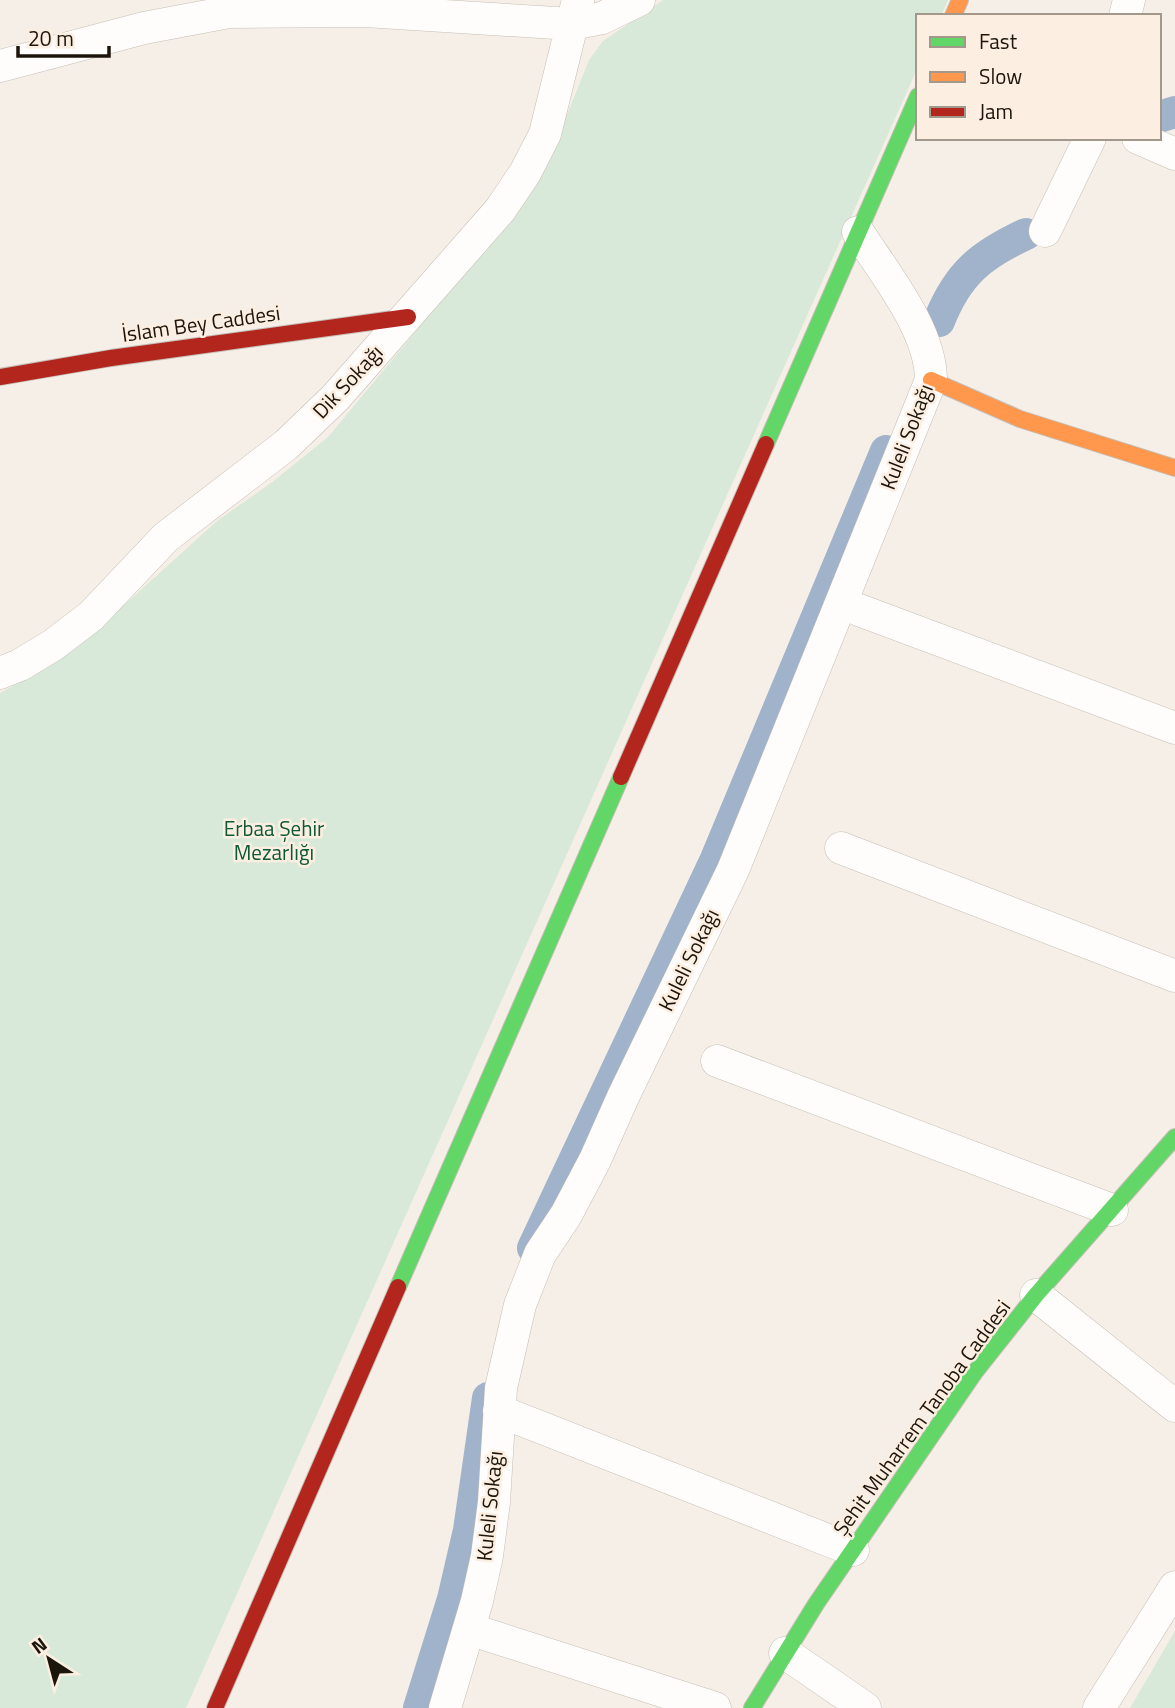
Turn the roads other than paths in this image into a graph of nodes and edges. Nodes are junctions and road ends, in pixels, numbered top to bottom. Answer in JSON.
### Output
{"nodes":[{"id":1,"x":639,"y":0,"type":"edge"},
{"id":2,"x":575,"y":12,"type":"edge"},
{"id":3,"x":0,"y":66,"type":"edge"},
{"id":4,"x":916,"y":101,"type":"edge"},
{"id":5,"x":1089,"y":140,"type":"edge"},
{"id":6,"x":1143,"y":140,"type":"edge"},
{"id":7,"x":1175,"y":154,"type":"edge"},
{"id":8,"x":1045,"y":231,"type":"dead end"},
{"id":9,"x":858,"y":233,"type":"junction"},
{"id":10,"x":408,"y":317,"type":"junction"},
{"id":11,"x":0,"y":377,"type":"edge"},
{"id":12,"x":931,"y":380,"type":"junction"},
{"id":13,"x":1175,"y":468,"type":"edge"},
{"id":14,"x":859,"y":610,"type":"dead end"},
{"id":15,"x":0,"y":673,"type":"edge"},
{"id":16,"x":1175,"y":728,"type":"edge"},
{"id":17,"x":841,"y":848,"type":"dead end"},
{"id":18,"x":1175,"y":976,"type":"edge"},
{"id":19,"x":717,"y":1061,"type":"dead end"},
{"id":20,"x":1175,"y":1137,"type":"edge"},
{"id":21,"x":1112,"y":1210,"type":"junction"},
{"id":22,"x":1036,"y":1295,"type":"junction"},
{"id":23,"x":1175,"y":1406,"type":"edge"},
{"id":24,"x":499,"y":1411,"type":"junction"},
{"id":25,"x":853,"y":1550,"type":"junction"},
{"id":26,"x":1175,"y":1587,"type":"edge"},
{"id":27,"x":469,"y":1629,"type":"junction"},
{"id":28,"x":785,"y":1653,"type":"junction"},
{"id":29,"x":215,"y":1708,"type":"edge"},
{"id":30,"x":445,"y":1708,"type":"edge"},
{"id":31,"x":715,"y":1708,"type":"edge"},
{"id":32,"x":752,"y":1708,"type":"edge"},
{"id":33,"x":865,"y":1708,"type":"edge"},
{"id":34,"x":1099,"y":1708,"type":"edge"}],
"edges":[{"from":1,"to":2,"type":"street"},
{"from":2,"to":3,"type":"street"},
{"from":2,"to":10,"type":"street","name":"Dik Sokağı"},
{"from":4,"to":9,"type":"main road"},
{"from":5,"to":8,"type":"street"},
{"from":6,"to":7,"type":"street"},
{"from":9,"to":12,"type":"street","name":"Kuleli Sokağı"},
{"from":9,"to":29,"type":"main road"},
{"from":10,"to":11,"type":"main road","name":"İslam Bey Caddesi"},
{"from":10,"to":15,"type":"street","name":"Dik Sokağı"},
{"from":12,"to":13,"type":"main road"},
{"from":12,"to":24,"type":"street","name":"Kuleli Sokağı"},
{"from":14,"to":16,"type":"street"},
{"from":17,"to":18,"type":"street"},
{"from":19,"to":21,"type":"street"},
{"from":20,"to":21,"type":"main road","name":"Şehit Muharrem Tanoba Caddesi"},
{"from":21,"to":22,"type":"main road","name":"Şehit Muharrem Tanoba Caddesi"},
{"from":22,"to":23,"type":"street"},
{"from":22,"to":25,"type":"main road","name":"Şehit Muharrem Tanoba Caddesi"},
{"from":24,"to":25,"type":"street"},
{"from":24,"to":27,"type":"street","name":"Kuleli Sokağı"},
{"from":25,"to":28,"type":"main road","name":"Şehit Muharrem Tanoba Caddesi"},
{"from":26,"to":34,"type":"street"},
{"from":27,"to":30,"type":"street","name":"Kuleli Sokağı"},
{"from":27,"to":31,"type":"street"},
{"from":28,"to":32,"type":"main road","name":"Şehit Muharrem Tanoba Caddesi"},
{"from":28,"to":33,"type":"street"}]}
